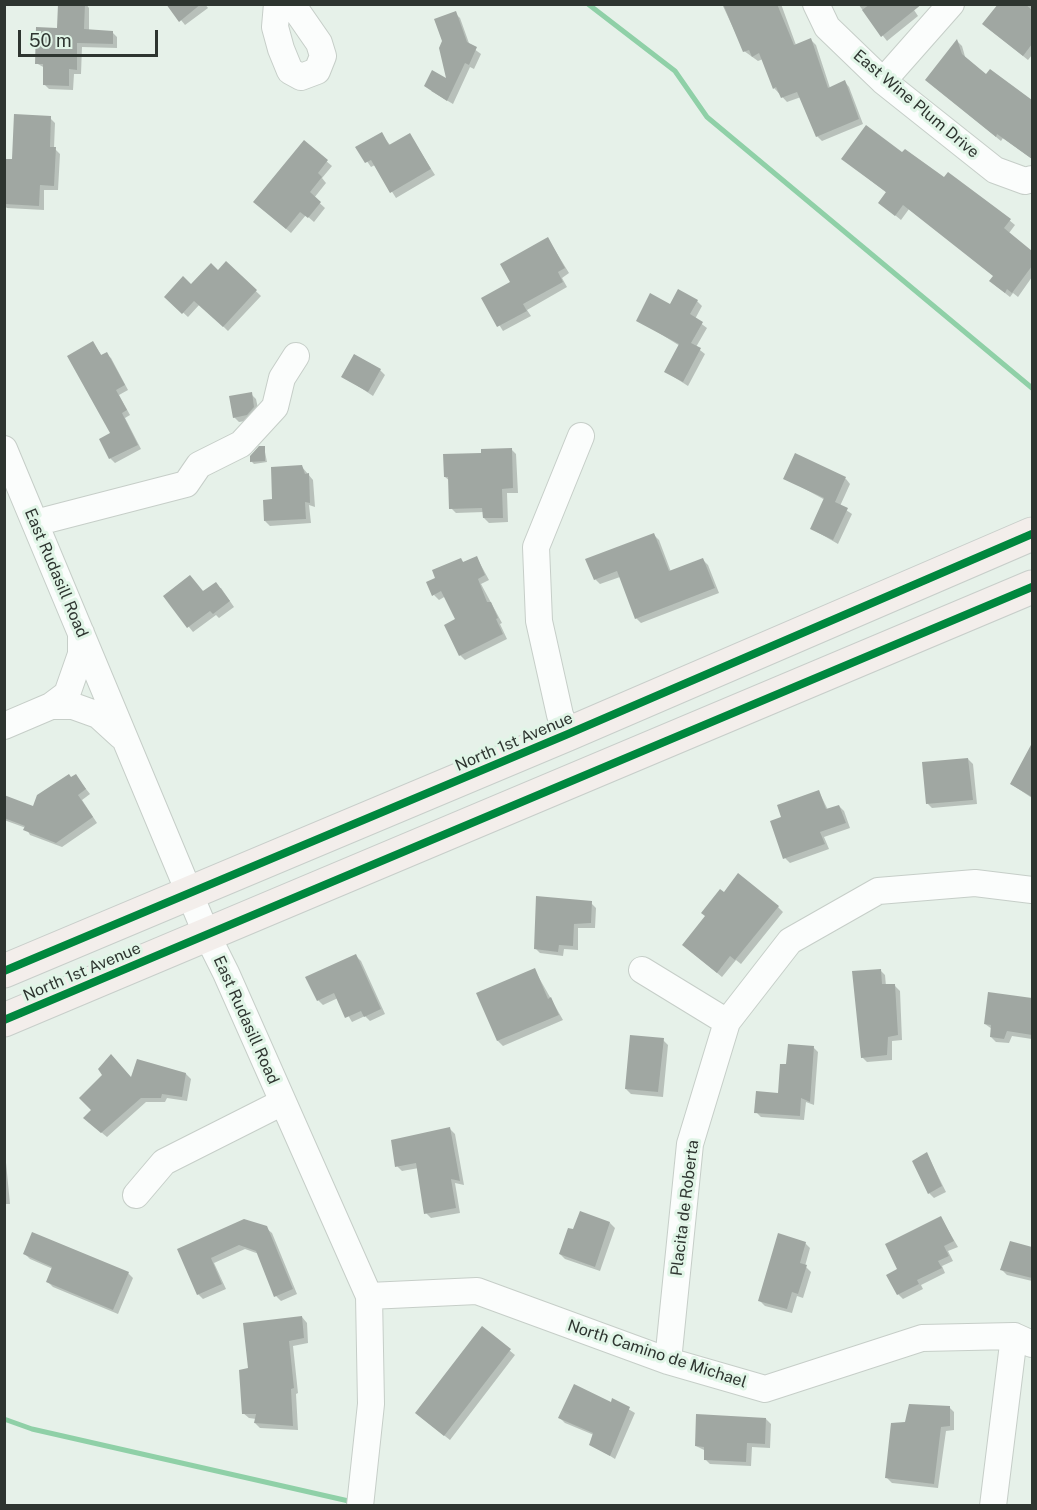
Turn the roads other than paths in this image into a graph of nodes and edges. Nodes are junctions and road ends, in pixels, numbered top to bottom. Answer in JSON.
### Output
{"nodes":[{"id":1,"x":278,"y":4,"type":"edge"},
{"id":2,"x":292,"y":4,"type":"edge"},
{"id":3,"x":816,"y":4,"type":"edge"},
{"id":4,"x":951,"y":4,"type":"edge"},
{"id":5,"x":883,"y":81,"type":"junction"},
{"id":6,"x":1032,"y":180,"type":"edge"},
{"id":7,"x":296,"y":356,"type":"dead end"},
{"id":8,"x":581,"y":436,"type":"dead end"},
{"id":9,"x":4,"y":449,"type":"edge"},
{"id":10,"x":11,"y":486,"type":"edge"},
{"id":11,"x":35,"y":523,"type":"junction"},
{"id":12,"x":1032,"y":534,"type":"edge"},
{"id":13,"x":1032,"y":587,"type":"edge"},
{"id":14,"x":81,"y":631,"type":"junction"},
{"id":15,"x":51,"y":706,"type":"junction"},
{"id":16,"x":4,"y":726,"type":"edge"},
{"id":17,"x":568,"y":734,"type":"junction"},
{"id":18,"x":128,"y":743,"type":"junction"},
{"id":19,"x":1032,"y":890,"type":"edge"},
{"id":20,"x":191,"y":891,"type":"junction"},
{"id":21,"x":206,"y":933,"type":"junction"},
{"id":22,"x":642,"y":970,"type":"dead end"},
{"id":23,"x":4,"y":971,"type":"edge"},
{"id":24,"x":4,"y":1020,"type":"edge"},
{"id":25,"x":727,"y":1022,"type":"junction"},
{"id":26,"x":283,"y":1102,"type":"junction"},
{"id":27,"x":136,"y":1195,"type":"dead end"},
{"id":28,"x":369,"y":1296,"type":"junction"},
{"id":29,"x":1023,"y":1340,"type":"edge"},
{"id":30,"x":668,"y":1362,"type":"junction"},
{"id":31,"x":360,"y":1506,"type":"edge"},
{"id":32,"x":993,"y":1506,"type":"edge"}],
"edges":[{"from":1,"to":2,"type":"street"},
{"from":3,"to":5,"type":"street","name":"East Wine Plum Drive"},
{"from":4,"to":5,"type":"street"},
{"from":5,"to":6,"type":"street","name":"East Wine Plum Drive"},
{"from":7,"to":11,"type":"street"},
{"from":8,"to":17,"type":"street"},
{"from":9,"to":10,"type":"street","name":"East Rudasill Road"},
{"from":10,"to":11,"type":"street","name":"East Rudasill Road"},
{"from":11,"to":14,"type":"street","name":"East Rudasill Road"},
{"from":12,"to":17,"type":"main road","name":"North 1st Avenue"},
{"from":13,"to":21,"type":"main road","name":"North 1st Avenue"},
{"from":14,"to":15,"type":"street"},
{"from":14,"to":18,"type":"street","name":"East Rudasill Road"},
{"from":15,"to":16,"type":"street"},
{"from":15,"to":18,"type":"street"},
{"from":17,"to":20,"type":"main road","name":"North 1st Avenue"},
{"from":18,"to":20,"type":"street","name":"East Rudasill Road"},
{"from":19,"to":25,"type":"street","name":"Placita de Roberta"},
{"from":20,"to":21,"type":"street","name":"East Rudasill Road"},
{"from":20,"to":23,"type":"main road","name":"North 1st Avenue"},
{"from":21,"to":24,"type":"main road","name":"North 1st Avenue"},
{"from":21,"to":26,"type":"street","name":"East Rudasill Road"},
{"from":22,"to":25,"type":"street"},
{"from":25,"to":30,"type":"street","name":"Placita de Roberta"},
{"from":26,"to":27,"type":"street"},
{"from":26,"to":28,"type":"street","name":"East Rudasill Road"},
{"from":28,"to":30,"type":"street","name":"North Camino de Michael"},
{"from":28,"to":31,"type":"street","name":"East Rudasill Road"},
{"from":29,"to":30,"type":"street","name":"North Camino de Michael"},
{"from":29,"to":32,"type":"street","name":"North Camino de Michael"}]}
